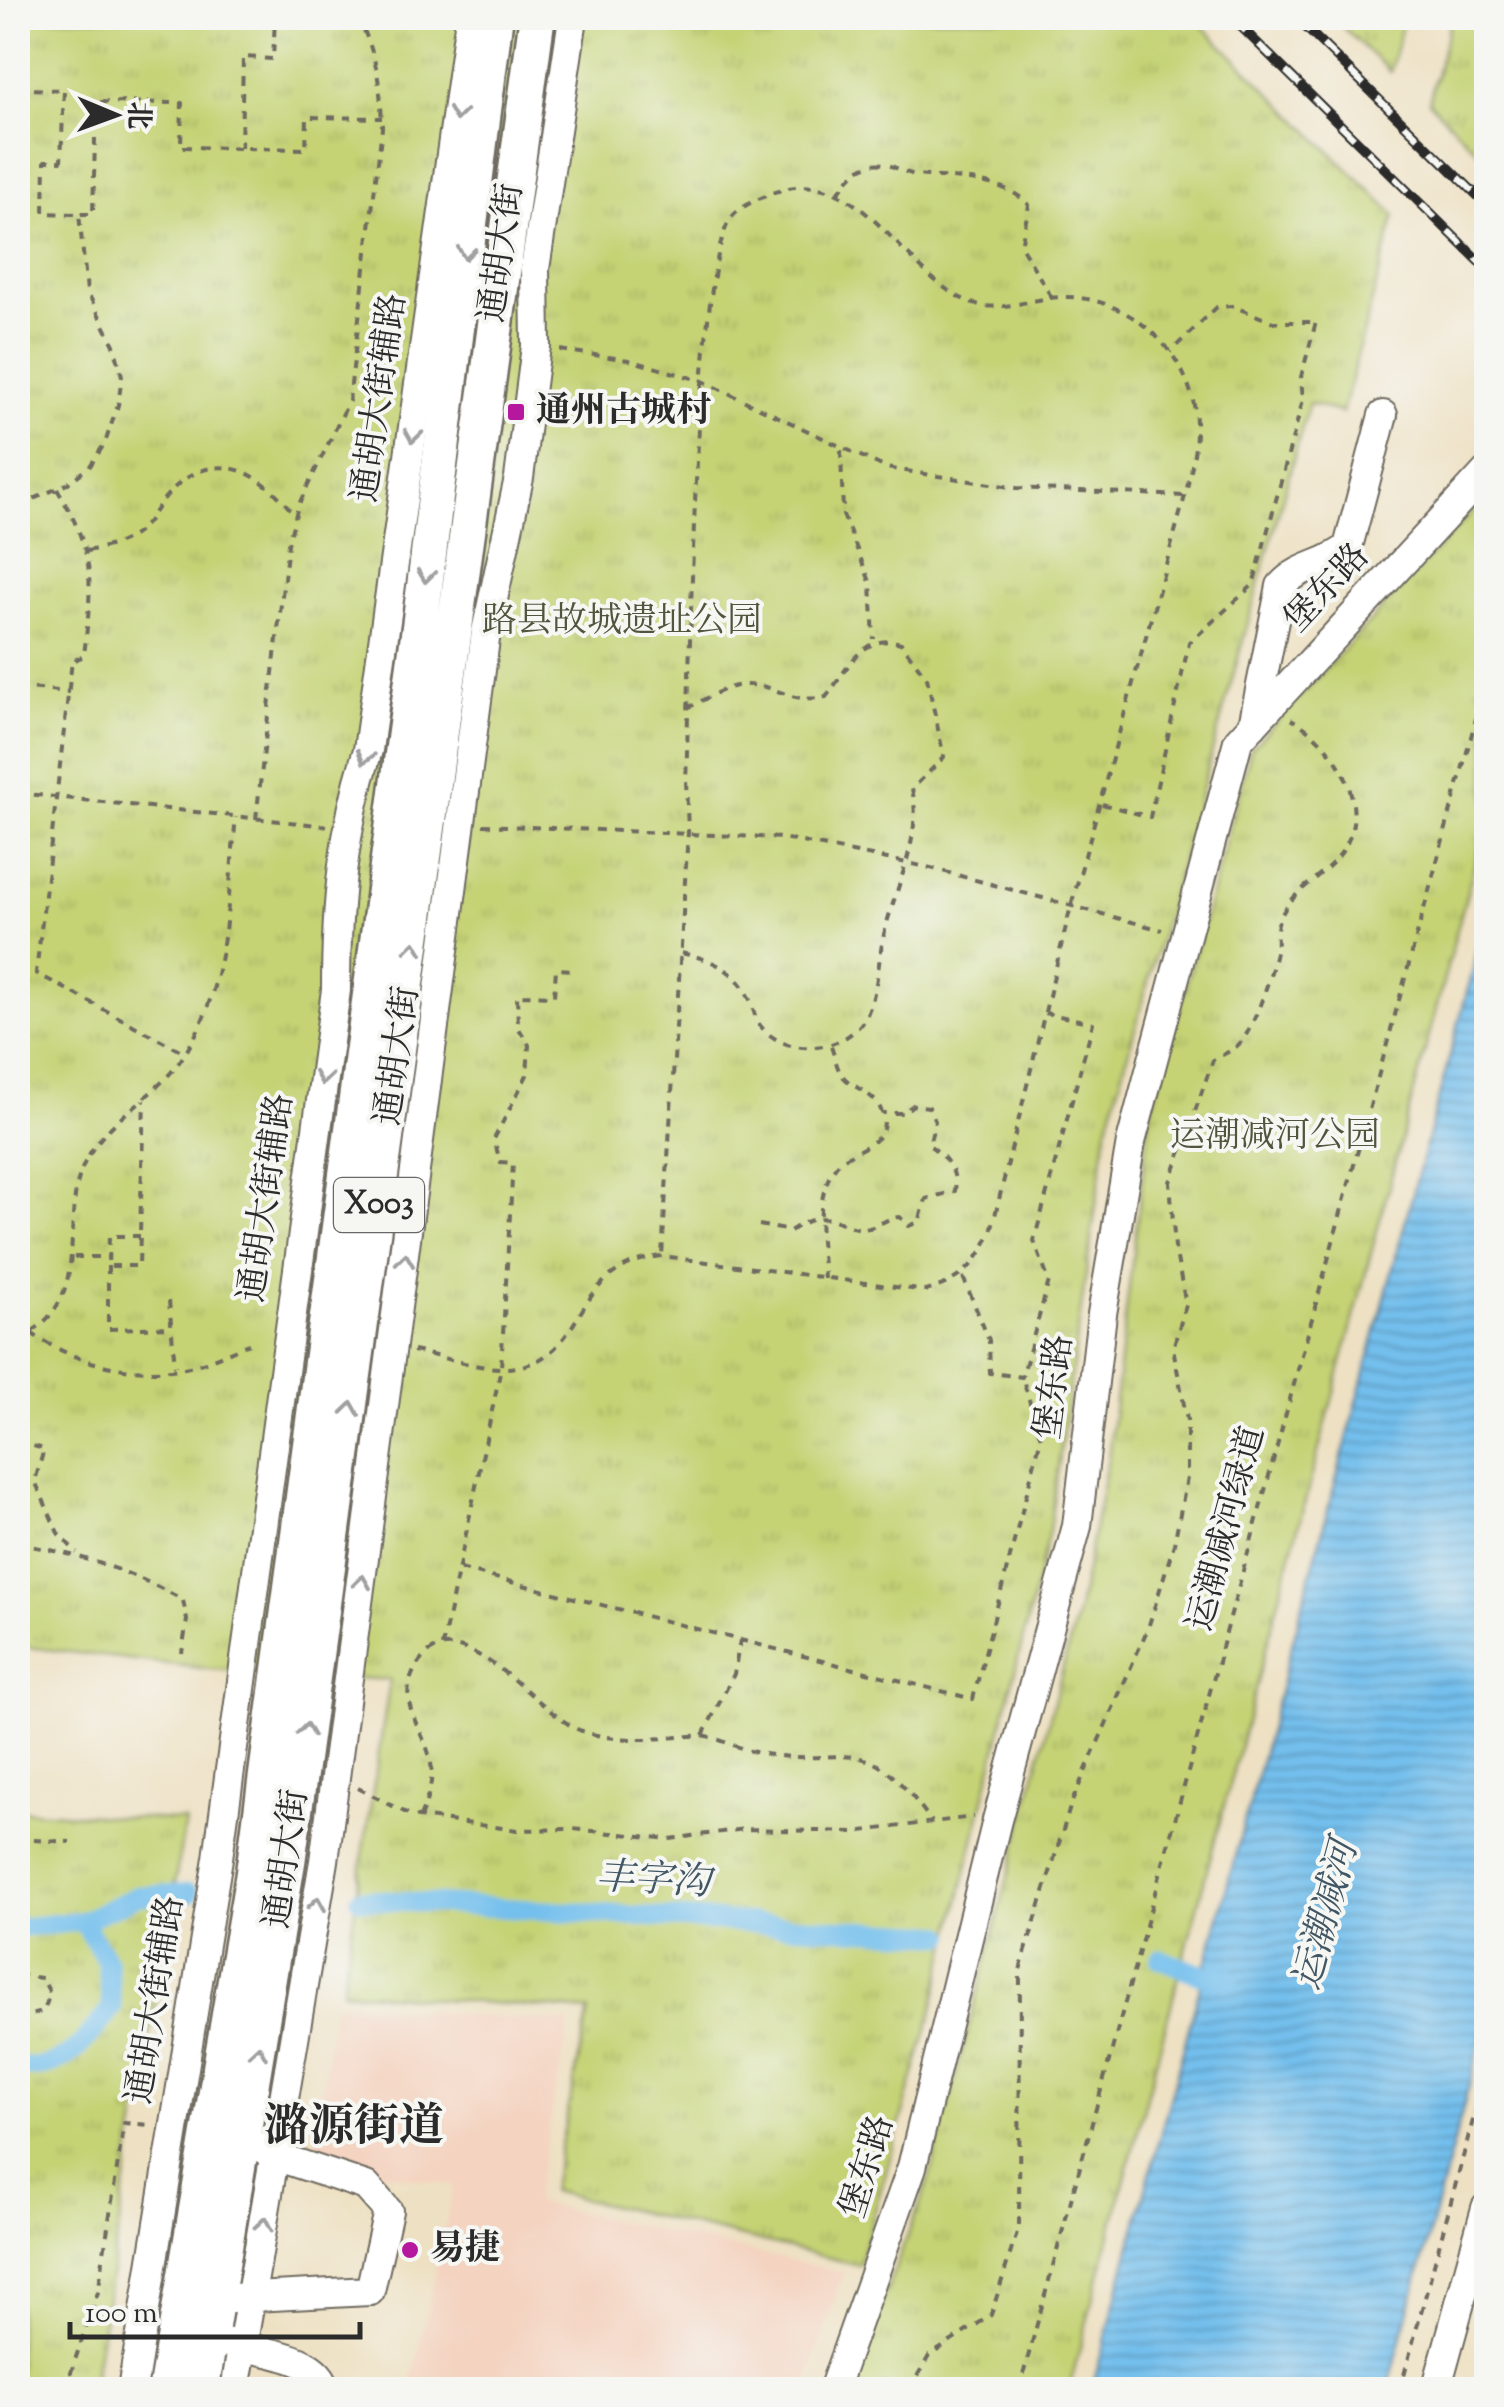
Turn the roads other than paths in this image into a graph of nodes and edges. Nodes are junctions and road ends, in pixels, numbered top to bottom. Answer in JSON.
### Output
{"nodes":[{"id":1,"x":470,"y":18,"type":"edge"},
{"id":2,"x":494,"y":18,"type":"edge"},
{"id":3,"x":538,"y":18,"type":"edge"},
{"id":4,"x":573,"y":18,"type":"edge"},
{"id":5,"x":1383,"y":415,"type":"dead end"},
{"id":6,"x":1486,"y":472,"type":"edge"},
{"id":7,"x":1261,"y":716,"type":"junction"},
{"id":8,"x":227,"y":2130,"type":"junction"},
{"id":9,"x":276,"y":2156,"type":"junction"},
{"id":10,"x":1486,"y":2208,"type":"edge"},
{"id":11,"x":234,"y":2298,"type":"junction"},
{"id":12,"x":226,"y":2342,"type":"junction"},
{"id":13,"x":132,"y":2390,"type":"edge"},
{"id":14,"x":166,"y":2390,"type":"edge"},
{"id":15,"x":201,"y":2390,"type":"edge"},
{"id":16,"x":235,"y":2390,"type":"edge"},
{"id":17,"x":326,"y":2390,"type":"edge"},
{"id":18,"x":834,"y":2390,"type":"edge"},
{"id":19,"x":1436,"y":2390,"type":"edge"}],
"edges":[{"from":1,"to":13,"type":"street","name":"通胡大街辅路","one_way":true},
{"from":2,"to":8,"type":"main road","name":"通胡大街","number":"X003","one_way":true},
{"from":8,"to":3,"type":"main road","name":"通胡大街","number":"X003","one_way":true},
{"from":9,"to":4,"type":"street","one_way":true},
{"from":5,"to":7,"type":"street"},
{"from":6,"to":7,"type":"street","name":"堡东路"},
{"from":7,"to":18,"type":"street","name":"堡东路"},
{"from":8,"to":9,"type":"street"},
{"from":8,"to":11,"type":"main road","name":"通胡大街","number":"X003"},
{"from":8,"to":14,"type":"main road","name":"通胡大街","number":"X003"},
{"from":11,"to":9,"type":"street","one_way":true},
{"from":9,"to":11,"type":"street"},
{"from":10,"to":19,"type":"street"},
{"from":11,"to":12,"type":"main road","name":"通胡大街","number":"X003"},
{"from":12,"to":15,"type":"main road","name":"通胡大街","number":"X003"},
{"from":12,"to":16,"type":"street"},
{"from":12,"to":17,"type":"street"}]}
